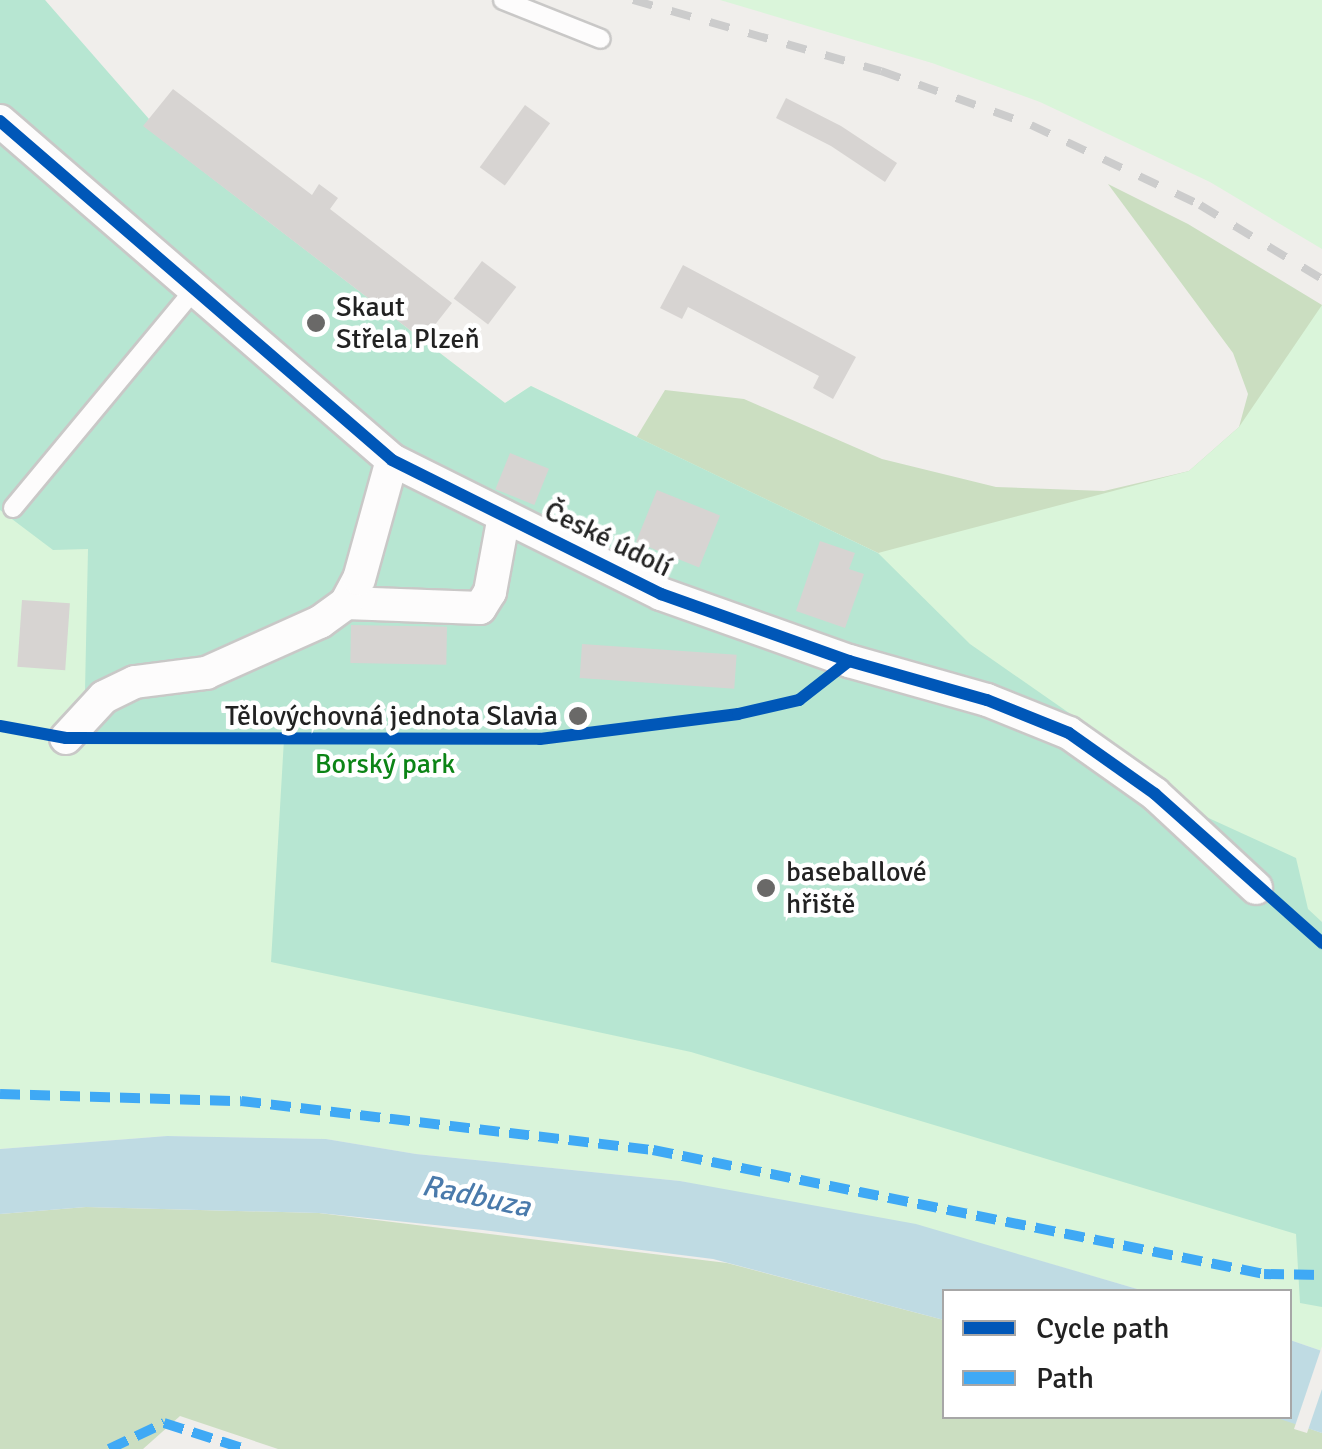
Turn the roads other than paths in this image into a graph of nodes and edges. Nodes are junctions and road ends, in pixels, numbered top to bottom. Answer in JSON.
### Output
{"nodes":[{"id":1,"x":503,"y":0,"type":"edge"},
{"id":2,"x":601,"y":39,"type":"dead end"},
{"id":3,"x":0,"y":121,"type":"edge"},
{"id":4,"x":194,"y":290,"type":"junction"},
{"id":5,"x":392,"y":460,"type":"junction"},
{"id":6,"x":13,"y":508,"type":"dead end"},
{"id":7,"x":504,"y":516,"type":"junction"},
{"id":8,"x":346,"y":603,"type":"junction"},
{"id":9,"x":66,"y":738,"type":"dead end"},
{"id":10,"x":1256,"y":888,"type":"dead end"}],
"edges":[{"from":1,"to":2,"type":"lane"},
{"from":3,"to":4,"type":"street","name":"České údolí"},
{"from":4,"to":5,"type":"street","name":"České údolí"},
{"from":4,"to":6,"type":"lane"},
{"from":5,"to":7,"type":"street","name":"České údolí"},
{"from":5,"to":8,"type":"street"},
{"from":7,"to":8,"type":"street","name":"České údolí"},
{"from":7,"to":10,"type":"street","name":"České údolí"},
{"from":8,"to":9,"type":"street"}]}
